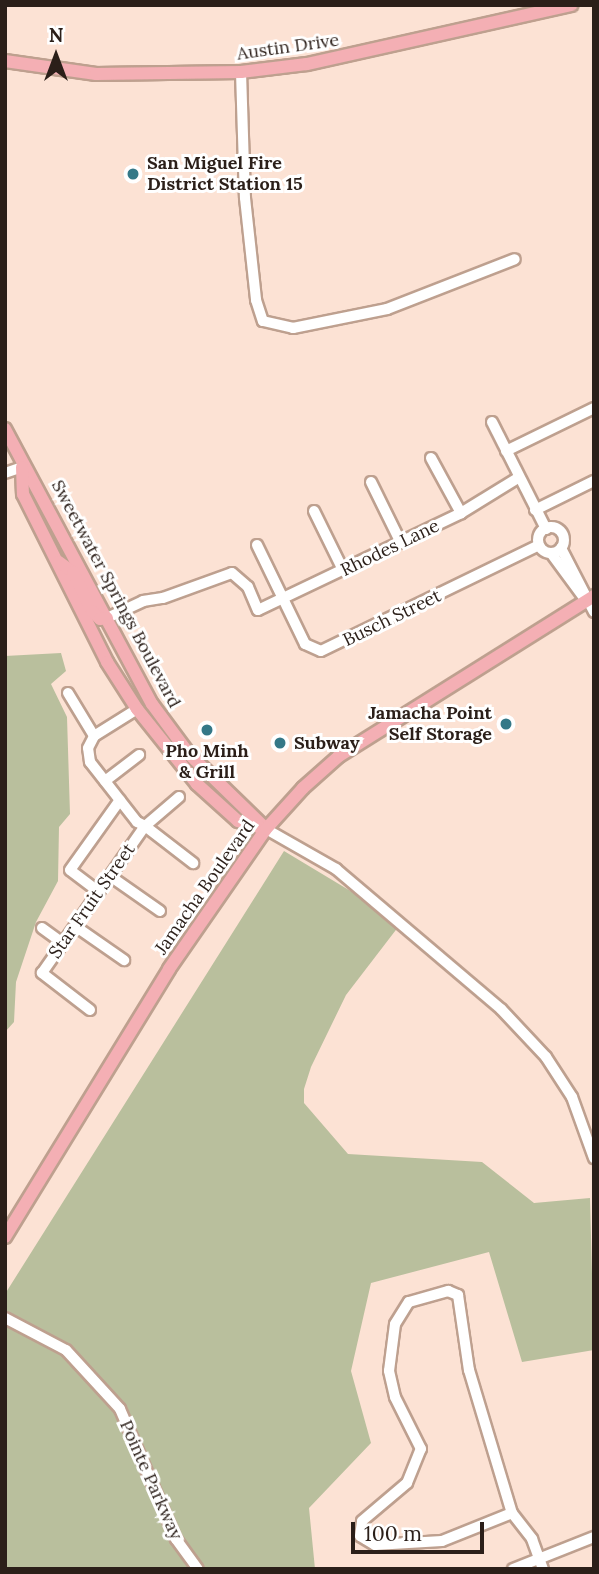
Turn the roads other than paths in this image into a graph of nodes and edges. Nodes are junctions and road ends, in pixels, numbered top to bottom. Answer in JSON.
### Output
{"nodes":[{"id":1,"x":572,"y":5,"type":"edge"},
{"id":2,"x":5,"y":61,"type":"edge"},
{"id":3,"x":241,"y":72,"type":"junction"},
{"id":4,"x":516,"y":259,"type":"dead end"},
{"id":5,"x":594,"y":408,"type":"edge"},
{"id":6,"x":492,"y":422,"type":"dead end"},
{"id":7,"x":5,"y":429,"type":"edge"},
{"id":8,"x":506,"y":452,"type":"junction"},
{"id":9,"x":431,"y":458,"type":"dead end"},
{"id":10,"x":22,"y":467,"type":"junction"},
{"id":11,"x":5,"y":473,"type":"edge"},
{"id":12,"x":519,"y":478,"type":"junction"},
{"id":13,"x":594,"y":481,"type":"edge"},
{"id":14,"x":371,"y":482,"type":"dead end"},
{"id":15,"x":535,"y":510,"type":"junction"},
{"id":16,"x":314,"y":511,"type":"dead end"},
{"id":17,"x":461,"y":513,"type":"junction"},
{"id":18,"x":546,"y":528,"type":"junction"},
{"id":19,"x":401,"y":543,"type":"junction"},
{"id":20,"x":257,"y":545,"type":"dead end"},
{"id":21,"x":539,"y":545,"type":"junction"},
{"id":22,"x":556,"y":551,"type":"junction"},
{"id":23,"x":56,"y":560,"type":"junction"},
{"id":24,"x":343,"y":570,"type":"junction"},
{"id":25,"x":282,"y":599,"type":"junction"},
{"id":26,"x":592,"y":603,"type":"edge"},
{"id":27,"x":107,"y":618,"type":"junction"},
{"id":28,"x":68,"y":693,"type":"dead end"},
{"id":29,"x":137,"y":709,"type":"junction"},
{"id":30,"x":94,"y":736,"type":"junction"},
{"id":31,"x":185,"y":749,"type":"junction"},
{"id":32,"x":139,"y":755,"type":"dead end"},
{"id":33,"x":105,"y":781,"type":"junction"},
{"id":34,"x":179,"y":797,"type":"dead end"},
{"id":35,"x":120,"y":800,"type":"junction"},
{"id":36,"x":145,"y":826,"type":"junction"},
{"id":37,"x":266,"y":829,"type":"junction"},
{"id":38,"x":193,"y":863,"type":"dead end"},
{"id":39,"x":110,"y":876,"type":"junction"},
{"id":40,"x":99,"y":892,"type":"junction"},
{"id":41,"x":160,"y":911,"type":"dead end"},
{"id":42,"x":75,"y":926,"type":"junction"},
{"id":43,"x":42,"y":928,"type":"dead end"},
{"id":44,"x":63,"y":943,"type":"junction"},
{"id":45,"x":124,"y":960,"type":"dead end"},
{"id":46,"x":90,"y":1010,"type":"dead end"},
{"id":47,"x":594,"y":1158,"type":"edge"},
{"id":48,"x":5,"y":1237,"type":"edge"},
{"id":49,"x":5,"y":1318,"type":"edge"},
{"id":50,"x":512,"y":1513,"type":"junction"},
{"id":51,"x":594,"y":1537,"type":"edge"},
{"id":52,"x":541,"y":1564,"type":"edge"},
{"id":53,"x":198,"y":1569,"type":"edge"},
{"id":54,"x":513,"y":1569,"type":"edge"}],
"edges":[{"from":1,"to":3,"type":"main road","name":"Austin Drive"},
{"from":2,"to":3,"type":"main road","name":"Austin Drive"},
{"from":3,"to":4,"type":"street"},
{"from":5,"to":8,"type":"street"},
{"from":6,"to":8,"type":"street"},
{"from":7,"to":10,"type":"main road","name":"Sweetwater Springs Boulevard"},
{"from":8,"to":12,"type":"street"},
{"from":9,"to":17,"type":"street"},
{"from":10,"to":11,"type":"street"},
{"from":10,"to":23,"type":"main road","name":"Sweetwater Springs Boulevard"},
{"from":10,"to":27,"type":"main road","name":"Sweetwater Springs Boulevard"},
{"from":12,"to":15,"type":"street"},
{"from":12,"to":17,"type":"street","name":"Rhodes Lane"},
{"from":13,"to":15,"type":"street"},
{"from":14,"to":19,"type":"street"},
{"from":15,"to":18,"type":"street"},
{"from":16,"to":24,"type":"street"},
{"from":17,"to":19,"type":"street","name":"Rhodes Lane"},
{"from":18,"to":21,"type":"street"},
{"from":18,"to":22,"type":"street"},
{"from":19,"to":24,"type":"street","name":"Rhodes Lane"},
{"from":20,"to":25,"type":"street","name":"Busch Street"},
{"from":21,"to":22,"type":"street"},
{"from":21,"to":25,"type":"street","name":"Busch Street"},
{"from":22,"to":26,"type":"street"},
{"from":23,"to":27,"type":"main road"},
{"from":23,"to":29,"type":"main road","name":"Sweetwater Springs Boulevard"},
{"from":24,"to":25,"type":"street","name":"Rhodes Lane"},
{"from":25,"to":27,"type":"street","name":"Rhodes Lane"},
{"from":26,"to":37,"type":"main road","name":"Jamacha Boulevard"},
{"from":27,"to":31,"type":"main road","name":"Sweetwater Springs Boulevard"},
{"from":28,"to":30,"type":"street"},
{"from":29,"to":30,"type":"street"},
{"from":29,"to":31,"type":"main road"},
{"from":29,"to":37,"type":"main road","name":"Sweetwater Springs Boulevard"},
{"from":30,"to":33,"type":"street","name":"Star Fruit Street"},
{"from":31,"to":37,"type":"main road","name":"Sweetwater Springs Boulevard"},
{"from":32,"to":33,"type":"street"},
{"from":33,"to":35,"type":"street","name":"Star Fruit Street"},
{"from":34,"to":36,"type":"street"},
{"from":35,"to":36,"type":"street","name":"Star Fruit Street"},
{"from":35,"to":40,"type":"street"},
{"from":36,"to":38,"type":"street"},
{"from":36,"to":39,"type":"street","name":"Star Fruit Street"},
{"from":37,"to":47,"type":"street","name":"Sweetwater Springs Boulevard"},
{"from":37,"to":48,"type":"main road","name":"Jamacha Boulevard"},
{"from":39,"to":40,"type":"street","name":"Star Fruit Street"},
{"from":39,"to":41,"type":"street"},
{"from":40,"to":42,"type":"street","name":"Star Fruit Street"},
{"from":42,"to":44,"type":"street","name":"Star Fruit Street"},
{"from":42,"to":45,"type":"street"},
{"from":43,"to":44,"type":"street"},
{"from":44,"to":46,"type":"street","name":"Star Fruit Street"},
{"from":49,"to":53,"type":"street","name":"Pointe Parkway"},
{"from":50,"to":50,"type":"street"},
{"from":50,"to":52,"type":"street"},
{"from":51,"to":52,"type":"street"},
{"from":52,"to":54,"type":"street"}]}
